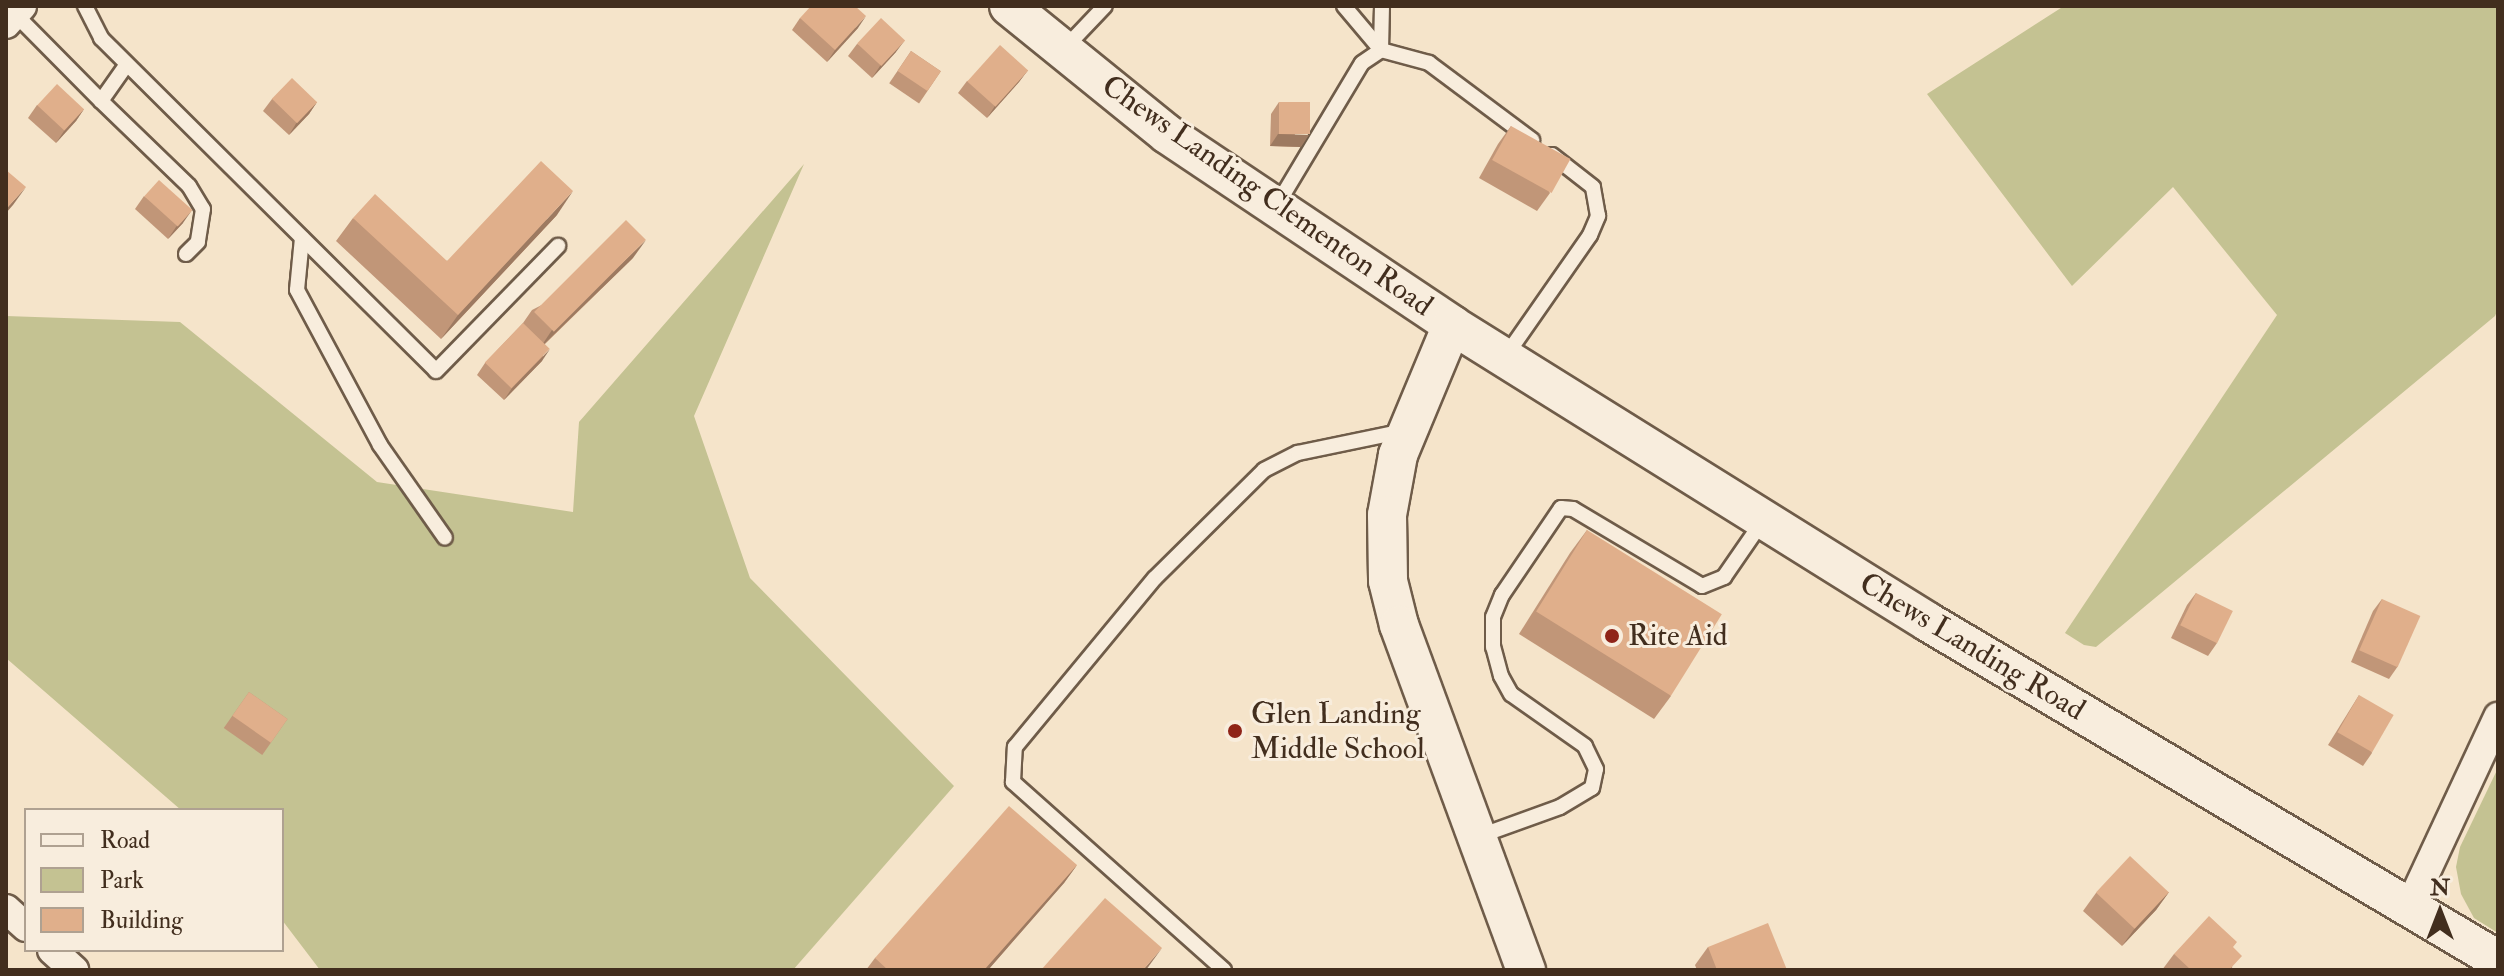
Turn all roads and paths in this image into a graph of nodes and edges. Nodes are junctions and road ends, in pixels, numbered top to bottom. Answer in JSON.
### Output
{"nodes":[{"id":1,"x":85,"y":6,"type":"edge"},
{"id":2,"x":1009,"y":6,"type":"edge"},
{"id":3,"x":1105,"y":6,"type":"edge"},
{"id":4,"x":1344,"y":6,"type":"edge"},
{"id":5,"x":1382,"y":6,"type":"edge"},
{"id":6,"x":14,"y":15,"type":"edge"},
{"id":7,"x":1381,"y":50,"type":"junction"},
{"id":8,"x":1062,"y":51,"type":"junction"},
{"id":9,"x":127,"y":64,"type":"junction"},
{"id":10,"x":101,"y":101,"type":"junction"},
{"id":11,"x":1275,"y":209,"type":"junction"},
{"id":12,"x":302,"y":238,"type":"junction"},
{"id":13,"x":558,"y":246,"type":"dead end"},
{"id":14,"x":186,"y":254,"type":"dead end"},
{"id":15,"x":1452,"y":325,"type":"junction"},
{"id":16,"x":1504,"y":357,"type":"junction"},
{"id":17,"x":1408,"y":430,"type":"junction"},
{"id":18,"x":1764,"y":519,"type":"junction"},
{"id":19,"x":445,"y":538,"type":"dead end"},
{"id":20,"x":2498,"y":717,"type":"edge"},
{"id":21,"x":1477,"y":837,"type":"junction"},
{"id":22,"x":2409,"y":908,"type":"junction"},
{"id":23,"x":6,"y":909,"type":"edge"},
{"id":24,"x":24,"y":925,"type":"edge"},
{"id":25,"x":54,"y":952,"type":"edge"},
{"id":26,"x":2498,"y":960,"type":"edge"},
{"id":27,"x":74,"y":970,"type":"edge"},
{"id":28,"x":1224,"y":970,"type":"edge"},
{"id":29,"x":1526,"y":970,"type":"edge"}],
"edges":[{"from":1,"to":9,"type":"lane"},
{"from":2,"to":8,"type":"main road","name":"Chews Landing Clementon Road"},
{"from":3,"to":8,"type":"lane"},
{"from":4,"to":7,"type":"lane"},
{"from":5,"to":7,"type":"lane"},
{"from":6,"to":10,"type":"lane"},
{"from":7,"to":11,"type":"lane"},
{"from":7,"to":16,"type":"lane"},
{"from":8,"to":11,"type":"main road","name":"Chews Landing Clementon Road"},
{"from":9,"to":10,"type":"lane"},
{"from":9,"to":12,"type":"lane"},
{"from":10,"to":14,"type":"lane"},
{"from":11,"to":15,"type":"main road","name":"Chews Landing Clementon Road"},
{"from":12,"to":13,"type":"lane"},
{"from":12,"to":19,"type":"lane"},
{"from":15,"to":16,"type":"main road","name":"Chews Landing Road"},
{"from":15,"to":17,"type":"main road"},
{"from":16,"to":18,"type":"main road","name":"Chews Landing Road"},
{"from":17,"to":21,"type":"main road"},
{"from":17,"to":28,"type":"lane"},
{"from":18,"to":21,"type":"lane"},
{"from":18,"to":22,"type":"main road","name":"Chews Landing Road"},
{"from":20,"to":22,"type":"street"},
{"from":21,"to":29,"type":"main road"},
{"from":22,"to":26,"type":"main road","name":"Chews Landing Road"},
{"from":23,"to":24,"type":"street"},
{"from":25,"to":27,"type":"street"}]}
